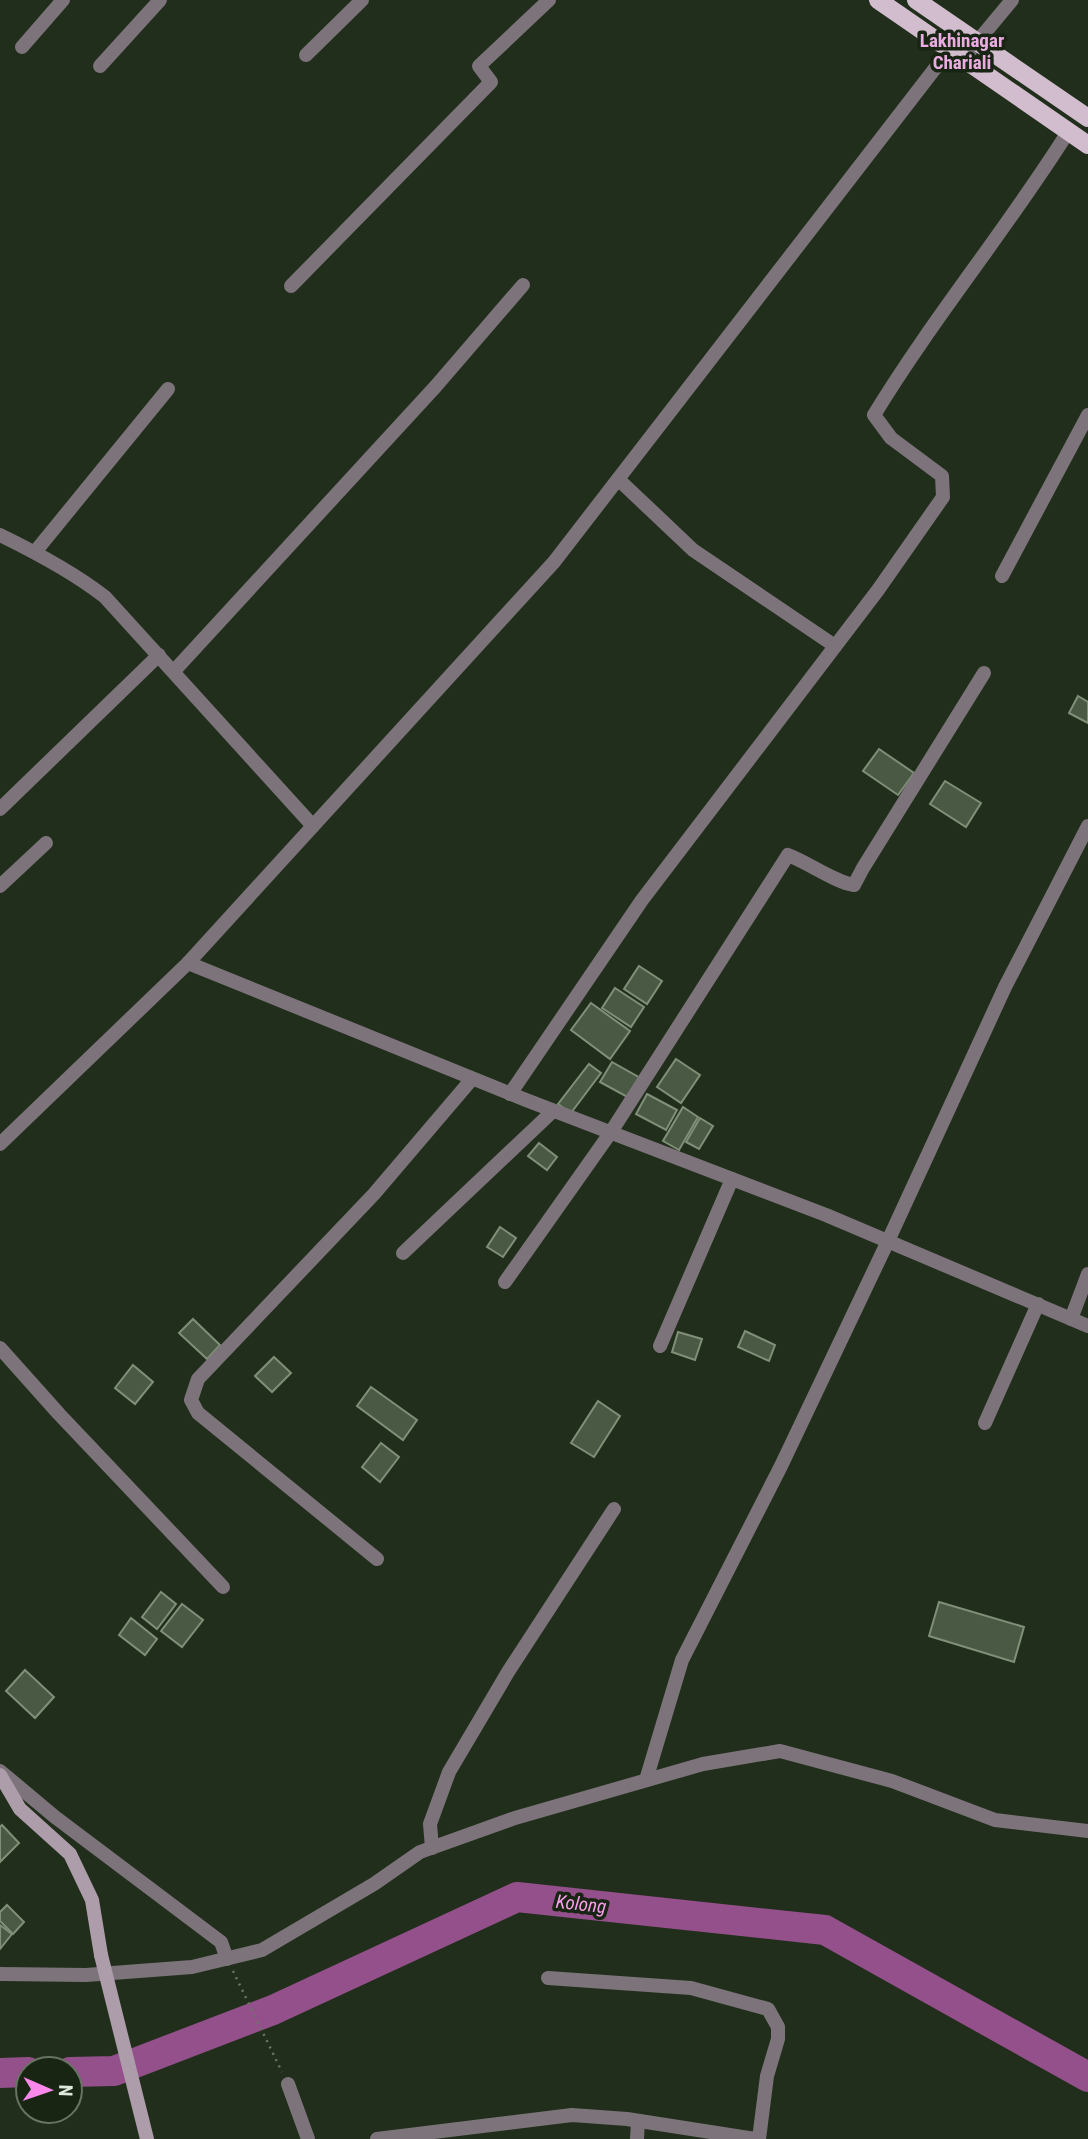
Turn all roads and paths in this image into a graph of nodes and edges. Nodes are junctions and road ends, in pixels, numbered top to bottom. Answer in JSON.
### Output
{"nodes":[{"id":1,"x":63,"y":0,"type":"edge"},
{"id":2,"x":160,"y":0,"type":"edge"},
{"id":3,"x":362,"y":0,"type":"edge"},
{"id":4,"x":549,"y":0,"type":"edge"},
{"id":5,"x":878,"y":0,"type":"edge"},
{"id":6,"x":916,"y":0,"type":"edge"},
{"id":7,"x":1013,"y":0,"type":"edge"},
{"id":8,"x":977,"y":42,"type":"junction"},
{"id":9,"x":22,"y":47,"type":"dead end"},
{"id":10,"x":956,"y":54,"type":"junction"},
{"id":11,"x":306,"y":55,"type":"dead end"},
{"id":12,"x":100,"y":66,"type":"dead end"},
{"id":13,"x":1088,"y":118,"type":"edge"},
{"id":14,"x":1068,"y":132,"type":"junction"},
{"id":15,"x":1088,"y":145,"type":"edge"},
{"id":16,"x":523,"y":285,"type":"dead end"},
{"id":17,"x":291,"y":286,"type":"dead end"},
{"id":18,"x":168,"y":389,"type":"dead end"},
{"id":19,"x":1088,"y":415,"type":"edge"},
{"id":20,"x":618,"y":479,"type":"junction"},
{"id":21,"x":0,"y":535,"type":"edge"},
{"id":22,"x":35,"y":552,"type":"junction"},
{"id":23,"x":1002,"y":576,"type":"dead end"},
{"id":24,"x":835,"y":646,"type":"junction"},
{"id":25,"x":159,"y":655,"type":"junction"},
{"id":26,"x":174,"y":671,"type":"junction"},
{"id":27,"x":984,"y":673,"type":"dead end"},
{"id":28,"x":0,"y":809,"type":"edge"},
{"id":29,"x":313,"y":826,"type":"junction"},
{"id":30,"x":1088,"y":826,"type":"edge"},
{"id":31,"x":46,"y":843,"type":"dead end"},
{"id":32,"x":0,"y":886,"type":"edge"},
{"id":33,"x":188,"y":963,"type":"junction"},
{"id":34,"x":472,"y":1079,"type":"junction"},
{"id":35,"x":510,"y":1094,"type":"junction"},
{"id":36,"x":553,"y":1111,"type":"junction"},
{"id":37,"x":611,"y":1132,"type":"junction"},
{"id":38,"x":0,"y":1144,"type":"edge"},
{"id":39,"x":732,"y":1179,"type":"junction"},
{"id":40,"x":888,"y":1241,"type":"junction"},
{"id":41,"x":403,"y":1253,"type":"dead end"},
{"id":42,"x":1088,"y":1274,"type":"edge"},
{"id":43,"x":505,"y":1282,"type":"dead end"},
{"id":44,"x":1038,"y":1304,"type":"junction"},
{"id":45,"x":1071,"y":1319,"type":"junction"},
{"id":46,"x":1088,"y":1326,"type":"edge"},
{"id":47,"x":660,"y":1346,"type":"dead end"},
{"id":48,"x":0,"y":1348,"type":"edge"},
{"id":49,"x":985,"y":1423,"type":"dead end"},
{"id":50,"x":614,"y":1509,"type":"dead end"},
{"id":51,"x":377,"y":1559,"type":"dead end"},
{"id":52,"x":223,"y":1587,"type":"dead end"},
{"id":53,"x":0,"y":1773,"type":"edge"},
{"id":54,"x":646,"y":1780,"type":"junction"},
{"id":55,"x":1088,"y":1831,"type":"edge"},
{"id":56,"x":432,"y":1848,"type":"junction"},
{"id":57,"x":227,"y":1959,"type":"junction"},
{"id":58,"x":0,"y":1974,"type":"edge"},
{"id":59,"x":548,"y":1978,"type":"dead end"},
{"id":60,"x":288,"y":2084,"type":"joint"},
{"id":61,"x":638,"y":2121,"type":"junction"},
{"id":62,"x":147,"y":2139,"type":"edge"},
{"id":63,"x":308,"y":2139,"type":"edge"},
{"id":64,"x":377,"y":2139,"type":"edge"},
{"id":65,"x":637,"y":2139,"type":"edge"},
{"id":66,"x":757,"y":2139,"type":"edge"}],
"edges":[{"from":1,"to":9,"type":"street"},
{"from":2,"to":12,"type":"street"},
{"from":3,"to":11,"type":"street"},
{"from":4,"to":17,"type":"street"},
{"from":5,"to":10,"type":"main road"},
{"from":6,"to":8,"type":"main road"},
{"from":7,"to":8,"type":"street"},
{"from":8,"to":10,"type":"street"},
{"from":8,"to":13,"type":"main road"},
{"from":10,"to":14,"type":"main road"},
{"from":10,"to":20,"type":"street"},
{"from":14,"to":15,"type":"main road"},
{"from":14,"to":24,"type":"street"},
{"from":16,"to":26,"type":"street"},
{"from":18,"to":22,"type":"street"},
{"from":19,"to":23,"type":"street"},
{"from":20,"to":24,"type":"street"},
{"from":20,"to":29,"type":"street"},
{"from":21,"to":22,"type":"street"},
{"from":22,"to":25,"type":"street"},
{"from":24,"to":35,"type":"street"},
{"from":25,"to":26,"type":"street"},
{"from":25,"to":28,"type":"street"},
{"from":26,"to":29,"type":"street"},
{"from":27,"to":37,"type":"street"},
{"from":29,"to":33,"type":"street"},
{"from":30,"to":40,"type":"street"},
{"from":31,"to":32,"type":"street"},
{"from":33,"to":34,"type":"street"},
{"from":33,"to":38,"type":"street"},
{"from":34,"to":35,"type":"street"},
{"from":34,"to":51,"type":"street"},
{"from":35,"to":36,"type":"street"},
{"from":36,"to":37,"type":"street"},
{"from":36,"to":41,"type":"street"},
{"from":37,"to":39,"type":"street"},
{"from":37,"to":43,"type":"street"},
{"from":39,"to":40,"type":"street"},
{"from":39,"to":47,"type":"street"},
{"from":40,"to":44,"type":"street"},
{"from":40,"to":54,"type":"street"},
{"from":42,"to":45,"type":"street"},
{"from":44,"to":45,"type":"street"},
{"from":44,"to":49,"type":"street"},
{"from":45,"to":46,"type":"street"},
{"from":48,"to":52,"type":"street"},
{"from":50,"to":56,"type":"street"},
{"from":53,"to":57,"type":"street"},
{"from":53,"to":62,"type":"street","bridge":true},
{"from":54,"to":55,"type":"street"},
{"from":54,"to":56,"type":"street"},
{"from":56,"to":57,"type":"street"},
{"from":57,"to":58,"type":"street"},
{"from":57,"to":60,"type":"path"},
{"from":59,"to":66,"type":"street"},
{"from":60,"to":63,"type":"street"},
{"from":61,"to":64,"type":"street"},
{"from":61,"to":65,"type":"street"},
{"from":61,"to":66,"type":"street"}]}
